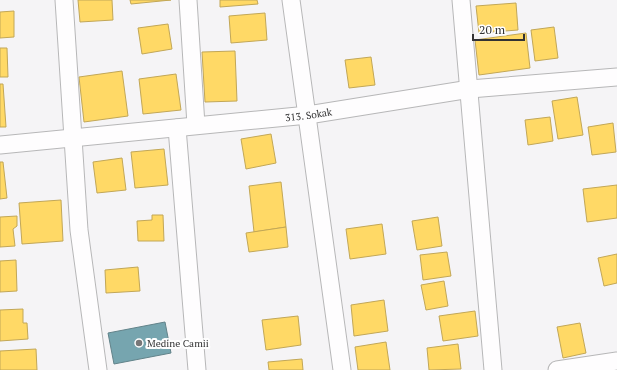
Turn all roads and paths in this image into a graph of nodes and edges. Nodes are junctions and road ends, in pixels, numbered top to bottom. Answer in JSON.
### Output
{"nodes":[{"id":1,"x":64,"y":0,"type":"edge"},
{"id":2,"x":188,"y":0,"type":"edge"},
{"id":3,"x":291,"y":0,"type":"edge"},
{"id":4,"x":461,"y":0,"type":"edge"},
{"id":5,"x":617,"y":77,"type":"edge"},
{"id":6,"x":470,"y":89,"type":"junction"},
{"id":7,"x":308,"y":115,"type":"junction"},
{"id":8,"x":196,"y":125,"type":"junction"},
{"id":9,"x":177,"y":128,"type":"junction"},
{"id":10,"x":72,"y":139,"type":"junction"},
{"id":11,"x":0,"y":146,"type":"edge"},
{"id":12,"x":617,"y":361,"type":"edge"},
{"id":13,"x":98,"y":370,"type":"edge"},
{"id":14,"x":197,"y":370,"type":"edge"},
{"id":15,"x":342,"y":370,"type":"edge"},
{"id":16,"x":493,"y":370,"type":"edge"},
{"id":17,"x":557,"y":370,"type":"edge"}],
"edges":[{"from":1,"to":10,"type":"street"},
{"from":2,"to":8,"type":"street"},
{"from":3,"to":7,"type":"street"},
{"from":4,"to":6,"type":"street"},
{"from":5,"to":6,"type":"street","name":"313. Sokak"},
{"from":6,"to":7,"type":"street","name":"313. Sokak"},
{"from":6,"to":16,"type":"street"},
{"from":7,"to":8,"type":"street","name":"313. Sokak"},
{"from":7,"to":15,"type":"street"},
{"from":8,"to":9,"type":"street","name":"313. Sokak"},
{"from":9,"to":10,"type":"street","name":"313. Sokak"},
{"from":9,"to":14,"type":"street"},
{"from":10,"to":11,"type":"street","name":"313. Sokak"},
{"from":10,"to":13,"type":"street"},
{"from":12,"to":17,"type":"street"}]}
